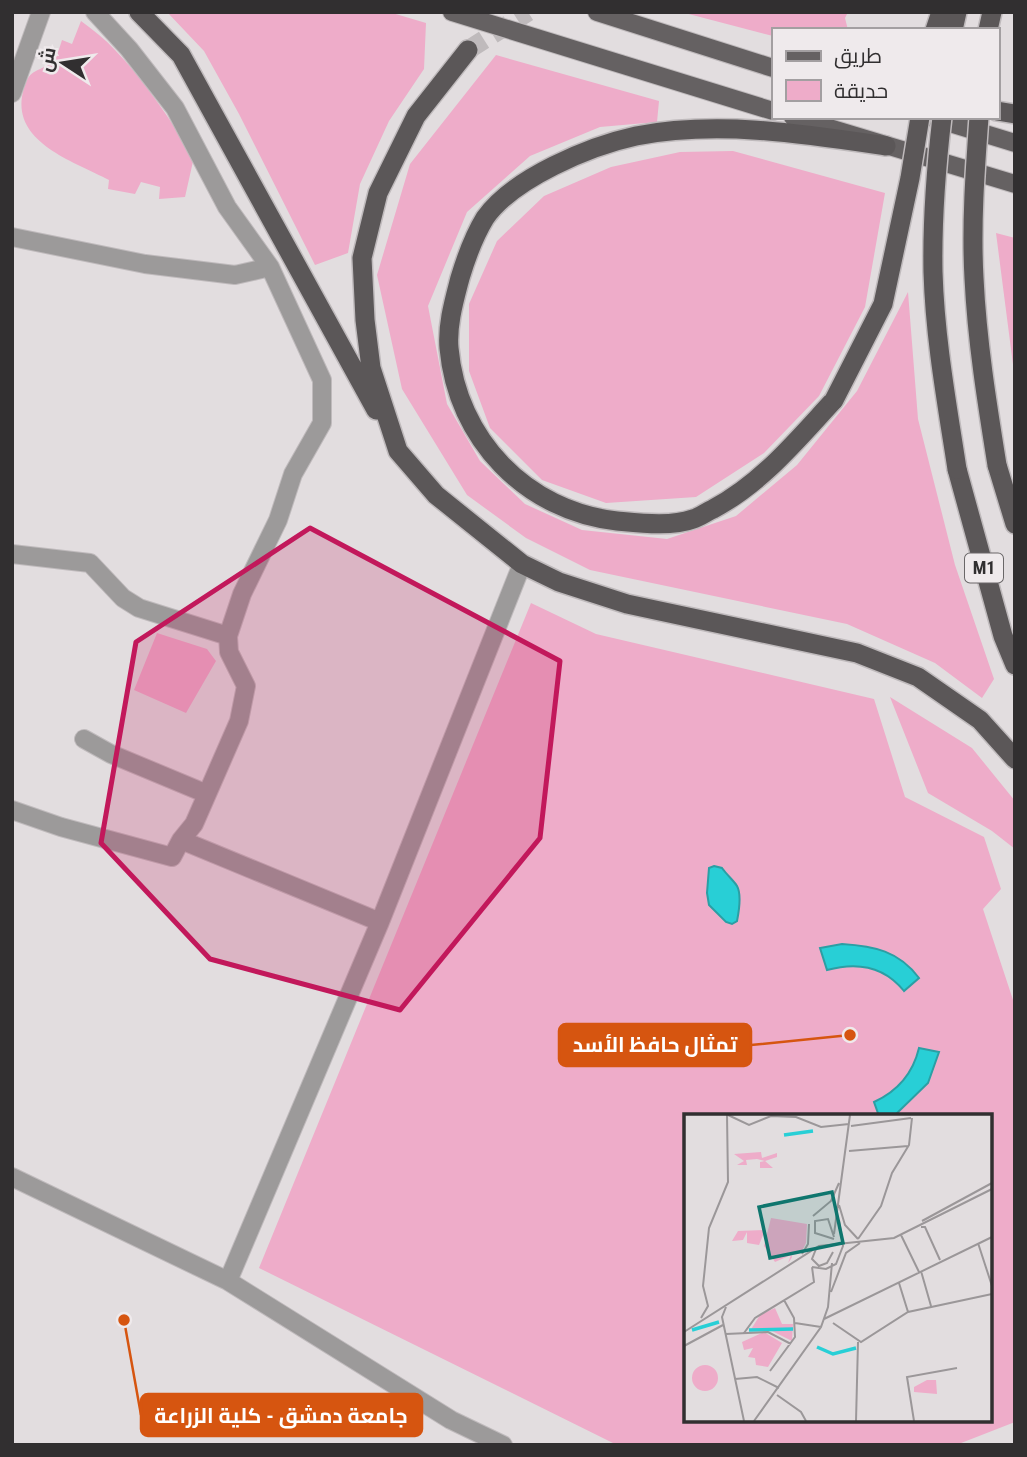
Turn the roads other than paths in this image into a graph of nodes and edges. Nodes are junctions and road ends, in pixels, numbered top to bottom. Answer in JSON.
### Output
{"nodes":[{"id":1,"x":41,"y":12,"type":"edge"},
{"id":2,"x":95,"y":12,"type":"edge"},
{"id":3,"x":139,"y":12,"type":"edge"},
{"id":4,"x":452,"y":12,"type":"edge"},
{"id":5,"x":597,"y":12,"type":"edge"},
{"id":6,"x":468,"y":50,"type":"tunnel mouth"},
{"id":7,"x":772,"y":68,"type":"edge"},
{"id":8,"x":12,"y":93,"type":"edge"},
{"id":9,"x":772,"y":111,"type":"edge"},
{"id":10,"x":799,"y":119,"type":"edge"},
{"id":11,"x":920,"y":119,"type":"edge"},
{"id":12,"x":937,"y":119,"type":"edge"},
{"id":13,"x":942,"y":119,"type":"edge"},
{"id":14,"x":979,"y":119,"type":"edge"},
{"id":15,"x":1015,"y":143,"type":"edge"},
{"id":16,"x":886,"y":146,"type":"junction"},
{"id":17,"x":1015,"y":184,"type":"edge"},
{"id":18,"x":12,"y":237,"type":"edge"},
{"id":19,"x":270,"y":267,"type":"junction"},
{"id":20,"x":398,"y":451,"type":"junction"},
{"id":21,"x":997,"y":465,"type":"junction"},
{"id":22,"x":1015,"y":490,"type":"edge"},
{"id":23,"x":1015,"y":524,"type":"edge"},
{"id":24,"x":12,"y":554,"type":"edge"},
{"id":25,"x":522,"y":564,"type":"junction"},
{"id":26,"x":228,"y":636,"type":"junction"},
{"id":27,"x":1015,"y":665,"type":"edge"},
{"id":28,"x":83,"y":739,"type":"dead end"},
{"id":29,"x":1015,"y":758,"type":"edge"},
{"id":30,"x":207,"y":794,"type":"junction"},
{"id":31,"x":12,"y":810,"type":"edge"},
{"id":32,"x":181,"y":840,"type":"junction"},
{"id":33,"x":380,"y":922,"type":"junction"},
{"id":34,"x":12,"y":1177,"type":"edge"},
{"id":35,"x":228,"y":1281,"type":"junction"},
{"id":36,"x":503,"y":1445,"type":"edge"}],
"edges":[{"from":1,"to":8,"type":"street"},
{"from":2,"to":19,"type":"street"},
{"from":3,"to":20,"type":"highway"},
{"from":4,"to":9,"type":"main road"},
{"from":5,"to":7,"type":"main road"},
{"from":6,"to":20,"type":"highway"},
{"from":10,"to":16,"type":"main road"},
{"from":11,"to":16,"type":"highway","bridge":true},
{"from":12,"to":15,"type":"main road"},
{"from":13,"to":27,"type":"highway","number":"M1","bridge":true},
{"from":14,"to":21,"type":"highway","bridge":true},
{"from":16,"to":17,"type":"main road"},
{"from":18,"to":19,"type":"street"},
{"from":19,"to":26,"type":"street"},
{"from":20,"to":25,"type":"highway"},
{"from":21,"to":22,"type":"highway"},
{"from":21,"to":23,"type":"highway"},
{"from":24,"to":26,"type":"street"},
{"from":25,"to":29,"type":"highway"},
{"from":25,"to":33,"type":"street"},
{"from":26,"to":30,"type":"street"},
{"from":28,"to":30,"type":"street"},
{"from":30,"to":32,"type":"street"},
{"from":31,"to":32,"type":"street"},
{"from":32,"to":33,"type":"street"},
{"from":33,"to":35,"type":"street"},
{"from":34,"to":35,"type":"street"},
{"from":35,"to":36,"type":"street"}]}
